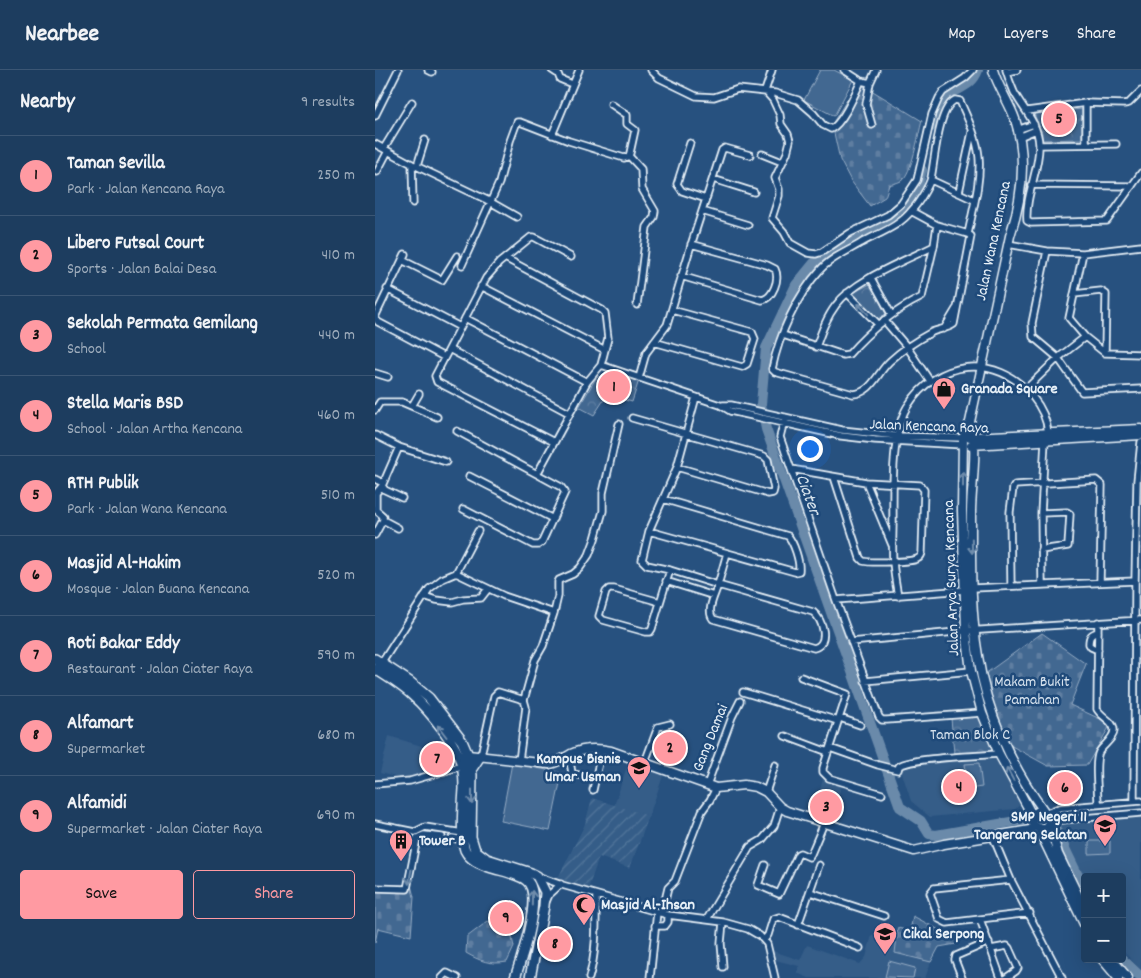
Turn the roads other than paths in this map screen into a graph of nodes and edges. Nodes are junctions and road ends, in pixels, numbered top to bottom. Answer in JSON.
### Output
{"nodes":[{"id":1,"x":398,"y":70,"type":"edge"},
{"id":2,"x":553,"y":70,"type":"edge"},
{"id":3,"x":579,"y":70,"type":"edge"},
{"id":4,"x":651,"y":70,"type":"edge"},
{"id":5,"x":772,"y":70,"type":"edge"},
{"id":6,"x":843,"y":70,"type":"edge"},
{"id":7,"x":876,"y":70,"type":"edge"},
{"id":8,"x":973,"y":70,"type":"edge"},
{"id":9,"x":993,"y":70,"type":"edge"},
{"id":10,"x":1017,"y":70,"type":"edge"},
{"id":11,"x":1006,"y":71,"type":"edge"},
{"id":12,"x":861,"y":81,"type":"junction"},
{"id":13,"x":870,"y":83,"type":"junction"},
{"id":14,"x":572,"y":84,"type":"junction"},
{"id":15,"x":1141,"y":91,"type":"edge"},
{"id":16,"x":765,"y":92,"type":"junction"},
{"id":17,"x":412,"y":102,"type":"dead end"},
{"id":18,"x":1086,"y":103,"type":"junction"},
{"id":19,"x":611,"y":104,"type":"dead end"},
{"id":20,"x":1027,"y":111,"type":"junction"},
{"id":21,"x":375,"y":116,"type":"edge"},
{"id":22,"x":872,"y":125,"type":"dead end"},
{"id":23,"x":1035,"y":127,"type":"junction"},
{"id":24,"x":973,"y":130,"type":"junction"},
{"id":25,"x":1018,"y":133,"type":"junction"},
{"id":26,"x":552,"y":135,"type":"junction"},
{"id":27,"x":425,"y":140,"type":"dead end"},
{"id":28,"x":690,"y":143,"type":"dead end"},
{"id":29,"x":375,"y":144,"type":"edge"},
{"id":30,"x":1086,"y":144,"type":"junction"},
{"id":31,"x":1116,"y":144,"type":"dead end"},
{"id":32,"x":1039,"y":145,"type":"junction"},
{"id":33,"x":386,"y":150,"type":"junction"},
{"id":34,"x":762,"y":154,"type":"dead end"},
{"id":35,"x":750,"y":155,"type":"dead end"},
{"id":36,"x":629,"y":156,"type":"junction"},
{"id":37,"x":781,"y":162,"type":"junction"},
{"id":38,"x":414,"y":165,"type":"junction"},
{"id":39,"x":377,"y":172,"type":"dead end"},
{"id":40,"x":1141,"y":173,"type":"edge"},
{"id":41,"x":713,"y":179,"type":"junction"},
{"id":42,"x":931,"y":180,"type":"junction"},
{"id":43,"x":1031,"y":185,"type":"junction"},
{"id":44,"x":1132,"y":186,"type":"junction"},
{"id":45,"x":754,"y":192,"type":"dead end"},
{"id":46,"x":959,"y":192,"type":"junction"},
{"id":47,"x":705,"y":199,"type":"junction"},
{"id":48,"x":974,"y":200,"type":"junction"},
{"id":49,"x":490,"y":201,"type":"junction"},
{"id":50,"x":413,"y":204,"type":"dead end"},
{"id":51,"x":702,"y":211,"type":"junction"},
{"id":52,"x":911,"y":211,"type":"junction"},
{"id":53,"x":517,"y":217,"type":"dead end"},
{"id":54,"x":748,"y":225,"type":"dead end"},
{"id":55,"x":937,"y":225,"type":"junction"},
{"id":56,"x":970,"y":235,"type":"junction"},
{"id":57,"x":691,"y":244,"type":"junction"},
{"id":58,"x":1008,"y":244,"type":"junction"},
{"id":59,"x":934,"y":246,"type":"junction"},
{"id":60,"x":1141,"y":246,"type":"edge"},
{"id":61,"x":1047,"y":251,"type":"junction"},
{"id":62,"x":1083,"y":253,"type":"junction"},
{"id":63,"x":457,"y":256,"type":"dead end"},
{"id":64,"x":571,"y":257,"type":"dead end"},
{"id":65,"x":505,"y":258,"type":"junction"},
{"id":66,"x":462,"y":265,"type":"dead end"},
{"id":67,"x":681,"y":276,"type":"junction"},
{"id":68,"x":871,"y":278,"type":"junction"},
{"id":69,"x":481,"y":286,"type":"junction"},
{"id":70,"x":387,"y":289,"type":"junction"},
{"id":71,"x":847,"y":293,"type":"junction"},
{"id":72,"x":1074,"y":294,"type":"junction"},
{"id":73,"x":637,"y":305,"type":"dead end"},
{"id":74,"x":672,"y":310,"type":"junction"},
{"id":75,"x":891,"y":314,"type":"junction"},
{"id":76,"x":375,"y":318,"type":"edge"},
{"id":77,"x":465,"y":318,"type":"junction"},
{"id":78,"x":884,"y":320,"type":"junction"},
{"id":79,"x":878,"y":324,"type":"junction"},
{"id":80,"x":460,"y":327,"type":"junction"},
{"id":81,"x":783,"y":335,"type":"junction"},
{"id":82,"x":1085,"y":337,"type":"junction"},
{"id":83,"x":654,"y":342,"type":"junction"},
{"id":84,"x":816,"y":347,"type":"junction"},
{"id":85,"x":907,"y":347,"type":"junction"},
{"id":86,"x":449,"y":349,"type":"junction"},
{"id":87,"x":605,"y":350,"type":"junction"},
{"id":88,"x":1105,"y":353,"type":"junction"},
{"id":89,"x":1141,"y":354,"type":"edge"},
{"id":90,"x":444,"y":357,"type":"junction"},
{"id":91,"x":1057,"y":358,"type":"junction"},
{"id":92,"x":601,"y":366,"type":"junction"},
{"id":93,"x":982,"y":367,"type":"junction"},
{"id":94,"x":375,"y":373,"type":"edge"},
{"id":95,"x":388,"y":377,"type":"dead end"},
{"id":96,"x":639,"y":378,"type":"junction"},
{"id":97,"x":587,"y":382,"type":"junction"},
{"id":98,"x":930,"y":382,"type":"junction"},
{"id":99,"x":1027,"y":389,"type":"junction"},
{"id":100,"x":1141,"y":389,"type":"edge"},
{"id":101,"x":419,"y":394,"type":"dead end"},
{"id":102,"x":697,"y":397,"type":"junction"},
{"id":103,"x":412,"y":406,"type":"junction"},
{"id":104,"x":375,"y":410,"type":"edge"},
{"id":105,"x":569,"y":413,"type":"junction"},
{"id":106,"x":437,"y":417,"type":"dead end"},
{"id":107,"x":632,"y":418,"type":"dead end"},
{"id":108,"x":785,"y":420,"type":"junction"},
{"id":109,"x":971,"y":422,"type":"junction"},
{"id":110,"x":619,"y":424,"type":"dead end"},
{"id":111,"x":1141,"y":429,"type":"edge"},
{"id":112,"x":457,"y":431,"type":"dead end"},
{"id":113,"x":687,"y":433,"type":"junction"},
{"id":114,"x":375,"y":435,"type":"edge"},
{"id":115,"x":1141,"y":435,"type":"edge"},
{"id":116,"x":1047,"y":437,"type":"junction"},
{"id":117,"x":897,"y":439,"type":"junction"},
{"id":118,"x":974,"y":441,"type":"junction"},
{"id":119,"x":554,"y":442,"type":"junction"},
{"id":120,"x":963,"y":442,"type":"junction"},
{"id":121,"x":1141,"y":442,"type":"edge"},
{"id":122,"x":399,"y":446,"type":"junction"},
{"id":123,"x":446,"y":462,"type":"dead end"},
{"id":124,"x":677,"y":467,"type":"junction"},
{"id":125,"x":791,"y":469,"type":"junction"},
{"id":126,"x":537,"y":474,"type":"junction"},
{"id":127,"x":469,"y":476,"type":"dead end"},
{"id":128,"x":834,"y":477,"type":"junction"},
{"id":129,"x":375,"y":479,"type":"edge"},
{"id":130,"x":1139,"y":481,"type":"edge"},
{"id":131,"x":867,"y":482,"type":"junction"},
{"id":132,"x":893,"y":483,"type":"junction"},
{"id":133,"x":1043,"y":484,"type":"junction"},
{"id":134,"x":382,"y":485,"type":"junction"},
{"id":135,"x":402,"y":498,"type":"dead end"},
{"id":136,"x":663,"y":499,"type":"junction"},
{"id":137,"x":463,"y":509,"type":"dead end"},
{"id":138,"x":1041,"y":512,"type":"junction"},
{"id":139,"x":553,"y":519,"type":"junction"},
{"id":140,"x":383,"y":520,"type":"junction"},
{"id":141,"x":398,"y":528,"type":"dead end"},
{"id":142,"x":478,"y":531,"type":"dead end"},
{"id":143,"x":649,"y":531,"type":"junction"},
{"id":144,"x":375,"y":535,"type":"edge"},
{"id":145,"x":893,"y":546,"type":"junction"},
{"id":146,"x":1041,"y":550,"type":"junction"},
{"id":147,"x":727,"y":553,"type":"junction"},
{"id":148,"x":893,"y":561,"type":"junction"},
{"id":149,"x":670,"y":570,"type":"junction"},
{"id":150,"x":456,"y":573,"type":"junction"},
{"id":151,"x":666,"y":581,"type":"junction"},
{"id":152,"x":1135,"y":581,"type":"junction"},
{"id":153,"x":1100,"y":582,"type":"junction"},
{"id":154,"x":1042,"y":584,"type":"junction"},
{"id":155,"x":718,"y":585,"type":"junction"},
{"id":156,"x":1011,"y":586,"type":"junction"},
{"id":157,"x":488,"y":589,"type":"junction"},
{"id":158,"x":969,"y":589,"type":"junction"},
{"id":159,"x":424,"y":596,"type":"junction"},
{"id":160,"x":714,"y":596,"type":"junction"},
{"id":161,"x":898,"y":596,"type":"junction"},
{"id":162,"x":836,"y":600,"type":"junction"},
{"id":163,"x":660,"y":602,"type":"junction"},
{"id":164,"x":554,"y":613,"type":"junction"},
{"id":165,"x":1139,"y":620,"type":"edge"},
{"id":166,"x":1098,"y":622,"type":"junction"},
{"id":167,"x":971,"y":631,"type":"junction"},
{"id":168,"x":851,"y":642,"type":"junction"},
{"id":169,"x":377,"y":664,"type":"edge"},
{"id":170,"x":971,"y":671,"type":"junction"},
{"id":171,"x":801,"y":677,"type":"dead end"},
{"id":172,"x":865,"y":681,"type":"junction"},
{"id":173,"x":743,"y":692,"type":"dead end"},
{"id":174,"x":524,"y":700,"type":"junction"},
{"id":175,"x":740,"y":701,"type":"dead end"},
{"id":176,"x":982,"y":713,"type":"junction"},
{"id":177,"x":839,"y":720,"type":"junction"},
{"id":178,"x":670,"y":724,"type":"dead end"},
{"id":179,"x":859,"y":725,"type":"dead end"},
{"id":180,"x":785,"y":736,"type":"dead end"},
{"id":181,"x":602,"y":749,"type":"junction"},
{"id":182,"x":829,"y":750,"type":"junction"},
{"id":183,"x":999,"y":754,"type":"junction"},
{"id":184,"x":468,"y":755,"type":"junction"},
{"id":185,"x":481,"y":755,"type":"junction"},
{"id":186,"x":569,"y":756,"type":"junction"},
{"id":187,"x":1138,"y":756,"type":"edge"},
{"id":188,"x":519,"y":761,"type":"junction"},
{"id":189,"x":645,"y":762,"type":"junction"},
{"id":190,"x":775,"y":765,"type":"dead end"},
{"id":191,"x":462,"y":766,"type":"junction"},
{"id":192,"x":471,"y":770,"type":"junction"},
{"id":193,"x":585,"y":777,"type":"dead end"},
{"id":194,"x":375,"y":784,"type":"edge"},
{"id":195,"x":707,"y":785,"type":"junction"},
{"id":196,"x":716,"y":788,"type":"junction"},
{"id":197,"x":593,"y":790,"type":"dead end"},
{"id":198,"x":766,"y":792,"type":"junction"},
{"id":199,"x":882,"y":794,"type":"dead end"},
{"id":200,"x":1138,"y":801,"type":"edge"},
{"id":201,"x":1098,"y":803,"type":"junction"},
{"id":202,"x":781,"y":807,"type":"junction"},
{"id":203,"x":1141,"y":812,"type":"edge"},
{"id":204,"x":1033,"y":817,"type":"junction"},
{"id":205,"x":1047,"y":817,"type":"junction"},
{"id":206,"x":824,"y":823,"type":"junction"},
{"id":207,"x":375,"y":824,"type":"edge"},
{"id":208,"x":1037,"y":827,"type":"junction"},
{"id":209,"x":442,"y":837,"type":"dead end"},
{"id":210,"x":463,"y":837,"type":"junction"},
{"id":211,"x":993,"y":837,"type":"junction"},
{"id":212,"x":452,"y":838,"type":"dead end"},
{"id":213,"x":765,"y":865,"type":"dead end"},
{"id":214,"x":819,"y":865,"type":"dead end"},
{"id":215,"x":537,"y":876,"type":"junction"},
{"id":216,"x":1011,"y":880,"type":"junction"},
{"id":217,"x":561,"y":884,"type":"junction"},
{"id":218,"x":375,"y":888,"type":"edge"},
{"id":219,"x":810,"y":892,"type":"junction"},
{"id":220,"x":596,"y":895,"type":"junction"},
{"id":221,"x":1081,"y":902,"type":"edge"},
{"id":222,"x":544,"y":906,"type":"junction"},
{"id":223,"x":662,"y":913,"type":"junction"},
{"id":224,"x":1029,"y":913,"type":"junction"},
{"id":225,"x":884,"y":916,"type":"dead end"},
{"id":226,"x":1081,"y":918,"type":"edge"},
{"id":227,"x":707,"y":919,"type":"junction"},
{"id":228,"x":980,"y":919,"type":"junction"},
{"id":229,"x":723,"y":922,"type":"junction"},
{"id":230,"x":798,"y":924,"type":"junction"},
{"id":231,"x":655,"y":926,"type":"junction"},
{"id":232,"x":765,"y":940,"type":"junction"},
{"id":233,"x":989,"y":942,"type":"junction"},
{"id":234,"x":860,"y":948,"type":"dead end"},
{"id":235,"x":991,"y":949,"type":"junction"},
{"id":236,"x":1105,"y":963,"type":"edge"},
{"id":237,"x":1115,"y":963,"type":"edge"},
{"id":238,"x":723,"y":967,"type":"dead end"},
{"id":239,"x":1059,"y":977,"type":"edge"},
{"id":240,"x":1114,"y":977,"type":"edge"},
{"id":241,"x":443,"y":978,"type":"edge"},
{"id":242,"x":457,"y":978,"type":"edge"},
{"id":243,"x":515,"y":978,"type":"edge"},
{"id":244,"x":530,"y":978,"type":"edge"},
{"id":245,"x":589,"y":978,"type":"edge"},
{"id":246,"x":650,"y":978,"type":"edge"},
{"id":247,"x":775,"y":978,"type":"edge"},
{"id":248,"x":962,"y":978,"type":"edge"},
{"id":249,"x":1001,"y":978,"type":"edge"},
{"id":250,"x":1006,"y":978,"type":"edge"},
{"id":251,"x":1128,"y":978,"type":"edge"}],
"edges":[{"from":1,"to":21,"type":"street"},
{"from":2,"to":14,"type":"street"},
{"from":3,"to":14,"type":"street"},
{"from":4,"to":16,"type":"street"},
{"from":5,"to":16,"type":"street"},
{"from":6,"to":12,"type":"street"},
{"from":7,"to":13,"type":"street"},
{"from":8,"to":37,"type":"street"},
{"from":9,"to":25,"type":"street","name":"Jalan Wana Kencana"},
{"from":10,"to":11,"type":"street"},
{"from":11,"to":20,"type":"street"},
{"from":12,"to":13,"type":"street"},
{"from":12,"to":16,"type":"street"},
{"from":13,"to":22,"type":"street"},
{"from":14,"to":26,"type":"street"},
{"from":15,"to":18,"type":"street"},
{"from":16,"to":37,"type":"street"},
{"from":17,"to":33,"type":"street"},
{"from":18,"to":20,"type":"street"},
{"from":18,"to":30,"type":"street"},
{"from":19,"to":36,"type":"street"},
{"from":20,"to":23,"type":"street"},
{"from":23,"to":25,"type":"street"},
{"from":23,"to":32,"type":"street"},
{"from":24,"to":42,"type":"street"},
{"from":24,"to":46,"type":"street"},
{"from":24,"to":48,"type":"street"},
{"from":25,"to":58,"type":"street","name":"Jalan Wana Kencana"},
{"from":26,"to":36,"type":"street"},
{"from":26,"to":49,"type":"street"},
{"from":27,"to":38,"type":"street"},
{"from":28,"to":47,"type":"street"},
{"from":29,"to":33,"type":"street"},
{"from":30,"to":31,"type":"street"},
{"from":30,"to":32,"type":"street"},
{"from":32,"to":43,"type":"street"},
{"from":33,"to":38,"type":"street"},
{"from":33,"to":39,"type":"street"},
{"from":34,"to":37,"type":"street"},
{"from":35,"to":41,"type":"street"},
{"from":36,"to":73,"type":"street"},
{"from":38,"to":49,"type":"street"},
{"from":38,"to":50,"type":"street"},
{"from":40,"to":44,"type":"street"},
{"from":41,"to":45,"type":"street"},
{"from":41,"to":47,"type":"street"},
{"from":42,"to":46,"type":"street"},
{"from":42,"to":52,"type":"street"},
{"from":43,"to":44,"type":"street"},
{"from":43,"to":44,"type":"street"},
{"from":46,"to":48,"type":"street"},
{"from":47,"to":51,"type":"street"},
{"from":48,"to":56,"type":"street"},
{"from":49,"to":53,"type":"street"},
{"from":49,"to":66,"type":"street"},
{"from":51,"to":54,"type":"street"},
{"from":51,"to":57,"type":"street"},
{"from":52,"to":55,"type":"street"},
{"from":52,"to":81,"type":"street"},
{"from":55,"to":56,"type":"street"},
{"from":55,"to":59,"type":"street"},
{"from":56,"to":85,"type":"street"},
{"from":57,"to":67,"type":"street"},
{"from":57,"to":67,"type":"street"},
{"from":58,"to":61,"type":"street"},
{"from":58,"to":93,"type":"street","name":"Jalan Wana Kencana"},
{"from":59,"to":68,"type":"street"},
{"from":59,"to":75,"type":"street"},
{"from":60,"to":62,"type":"street"},
{"from":61,"to":62,"type":"street"},
{"from":61,"to":91,"type":"street"},
{"from":62,"to":72,"type":"street"},
{"from":63,"to":70,"type":"street"},
{"from":64,"to":65,"type":"street"},
{"from":65,"to":69,"type":"street"},
{"from":65,"to":87,"type":"street"},
{"from":67,"to":74,"type":"street"},
{"from":68,"to":71,"type":"street"},
{"from":68,"to":75,"type":"street"},
{"from":69,"to":77,"type":"street"},
{"from":69,"to":87,"type":"street"},
{"from":70,"to":76,"type":"street"},
{"from":70,"to":80,"type":"street"},
{"from":79,"to":71,"type":"street","one_way":true},
{"from":71,"to":84,"type":"street"},
{"from":72,"to":82,"type":"street"},
{"from":72,"to":88,"type":"street"},
{"from":74,"to":83,"type":"street"},
{"from":74,"to":83,"type":"street"},
{"from":75,"to":78,"type":"street"},
{"from":76,"to":90,"type":"street"},
{"from":77,"to":80,"type":"street"},
{"from":77,"to":97,"type":"street"},
{"from":78,"to":79,"type":"street"},
{"from":78,"to":85,"type":"street"},
{"from":79,"to":84,"type":"street"},
{"from":80,"to":86,"type":"street"},
{"from":81,"to":84,"type":"street"},
{"from":81,"to":85,"type":"street"},
{"from":82,"to":88,"type":"street"},
{"from":82,"to":91,"type":"street"},
{"from":83,"to":96,"type":"street"},
{"from":85,"to":98,"type":"street"},
{"from":86,"to":90,"type":"street"},
{"from":86,"to":105,"type":"street"},
{"from":87,"to":92,"type":"street"},
{"from":88,"to":89,"type":"street"},
{"from":90,"to":119,"type":"street"},
{"from":91,"to":99,"type":"street"},
{"from":91,"to":100,"type":"street"},
{"from":92,"to":96,"type":"street","name":"Jalan Kencana Raya"},
{"from":92,"to":97,"type":"street"},
{"from":93,"to":98,"type":"street"},
{"from":93,"to":99,"type":"street"},
{"from":93,"to":109,"type":"street","name":"Jalan Wana Kencana"},
{"from":94,"to":95,"type":"street"},
{"from":96,"to":102,"type":"street","name":"Jalan Kencana Raya"},
{"from":97,"to":105,"type":"street"},
{"from":98,"to":117,"type":"street"},
{"from":99,"to":116,"type":"street"},
{"from":101,"to":103,"type":"street"},
{"from":102,"to":108,"type":"street","name":"Jalan Kencana Raya"},
{"from":102,"to":113,"type":"street"},
{"from":103,"to":104,"type":"street"},
{"from":103,"to":106,"type":"street"},
{"from":105,"to":119,"type":"street"},
{"from":107,"to":113,"type":"street"},
{"from":108,"to":117,"type":"street","name":"Jalan Kencana Raya"},
{"from":108,"to":125,"type":"street"},
{"from":109,"to":118,"type":"street","name":"Jalan Wana Kencana"},
{"from":109,"to":120,"type":"street","name":"Jalan Wana Kencana"},
{"from":110,"to":164,"type":"street"},
{"from":111,"to":116,"type":"street","name":"Jalan Kencana Raya"},
{"from":112,"to":126,"type":"street"},
{"from":113,"to":124,"type":"street"},
{"from":113,"to":124,"type":"street"},
{"from":114,"to":122,"type":"street"},
{"from":115,"to":116,"type":"street","name":"Jalan Kencana Raya"},
{"from":116,"to":118,"type":"street","name":"Jalan Kencana Raya"},
{"from":116,"to":133,"type":"street"},
{"from":117,"to":120,"type":"street","name":"Jalan Kencana Raya"},
{"from":117,"to":132,"type":"street"},
{"from":118,"to":120,"type":"street","name":"Jalan Kencana Raya"},
{"from":118,"to":158,"type":"street","name":"Jalan Arya Surya Kencana","one_way":true},
{"from":119,"to":126,"type":"street"},
{"from":158,"to":120,"type":"street","name":"Jalan Arya Surya Kencana","one_way":true},
{"from":121,"to":130,"type":"street"},
{"from":122,"to":123,"type":"street"},
{"from":122,"to":134,"type":"street"},
{"from":124,"to":136,"type":"street"},
{"from":125,"to":128,"type":"street"},
{"from":125,"to":162,"type":"street"},
{"from":126,"to":139,"type":"street"},
{"from":127,"to":139,"type":"street"},
{"from":128,"to":131,"type":"street"},
{"from":128,"to":148,"type":"street"},
{"from":129,"to":134,"type":"street"},
{"from":130,"to":152,"type":"street"},
{"from":131,"to":132,"type":"street"},
{"from":131,"to":145,"type":"street"},
{"from":132,"to":145,"type":"street"},
{"from":132,"to":148,"type":"street"},
{"from":133,"to":138,"type":"street"},
{"from":133,"to":153,"type":"street"},
{"from":133,"to":156,"type":"street"},
{"from":134,"to":135,"type":"street"},
{"from":134,"to":140,"type":"street"},
{"from":136,"to":143,"type":"street"},
{"from":136,"to":147,"type":"street"},
{"from":137,"to":139,"type":"street"},
{"from":138,"to":146,"type":"street"},
{"from":138,"to":146,"type":"street"},
{"from":140,"to":141,"type":"street"},
{"from":140,"to":144,"type":"street"},
{"from":142,"to":150,"type":"street"},
{"from":143,"to":147,"type":"street"},
{"from":143,"to":149,"type":"street"},
{"from":145,"to":148,"type":"street"},
{"from":146,"to":154,"type":"street"},
{"from":147,"to":155,"type":"street"},
{"from":148,"to":161,"type":"street"},
{"from":149,"to":151,"type":"street"},
{"from":149,"to":155,"type":"street"},
{"from":150,"to":157,"type":"street"},
{"from":150,"to":159,"type":"street"},
{"from":151,"to":160,"type":"street"},
{"from":151,"to":163,"type":"street"},
{"from":152,"to":153,"type":"street"},
{"from":152,"to":165,"type":"street"},
{"from":153,"to":154,"type":"street"},
{"from":154,"to":156,"type":"street"},
{"from":155,"to":160,"type":"street"},
{"from":155,"to":160,"type":"street"},
{"from":156,"to":158,"type":"street"},
{"from":157,"to":159,"type":"street"},
{"from":157,"to":164,"type":"street"},
{"from":158,"to":161,"type":"street"},
{"from":158,"to":167,"type":"street","name":"Jalan Arya Surya Kencana"},
{"from":159,"to":169,"type":"street"},
{"from":161,"to":162,"type":"street"},
{"from":162,"to":168,"type":"street"},
{"from":163,"to":163,"type":"street"},
{"from":164,"to":174,"type":"street"},
{"from":165,"to":166,"type":"street"},
{"from":165,"to":187,"type":"street"},
{"from":166,"to":167,"type":"street"},
{"from":166,"to":201,"type":"street"},
{"from":167,"to":168,"type":"street"},
{"from":167,"to":170,"type":"street","name":"Jalan Arya Surya Kencana"},
{"from":167,"to":205,"type":"street","name":"Jalan Arya Surya Kencana"},
{"from":168,"to":172,"type":"street"},
{"from":169,"to":184,"type":"main road"},
{"from":191,"to":169,"type":"main road","one_way":true},
{"from":170,"to":172,"type":"street"},
{"from":170,"to":176,"type":"street","name":"Jalan Arya Surya Kencana"},
{"from":171,"to":177,"type":"street"},
{"from":172,"to":176,"type":"street"},
{"from":173,"to":177,"type":"street"},
{"from":174,"to":185,"type":"street"},
{"from":174,"to":188,"type":"street"},
{"from":175,"to":195,"type":"street","name":"Gang Damai"},
{"from":176,"to":183,"type":"street","name":"Jalan Arya Surya Kencana"},
{"from":177,"to":179,"type":"street"},
{"from":177,"to":182,"type":"street"},
{"from":178,"to":189,"type":"street"},
{"from":180,"to":182,"type":"street"},
{"from":181,"to":186,"type":"street"},
{"from":181,"to":189,"type":"street"},
{"from":181,"to":197,"type":"street"},
{"from":182,"to":183,"type":"street"},
{"from":182,"to":199,"type":"street"},
{"from":204,"to":183,"type":"street","name":"Jalan Arya Surya Kencana","one_way":true},
{"from":184,"to":185,"type":"street"},
{"from":184,"to":192,"type":"main road"},
{"from":185,"to":188,"type":"street"},
{"from":185,"to":192,"type":"main road"},
{"from":186,"to":188,"type":"street"},
{"from":186,"to":193,"type":"street"},
{"from":187,"to":200,"type":"street"},
{"from":189,"to":195,"type":"street"},
{"from":190,"to":198,"type":"street"},
{"from":191,"to":194,"type":"street"},
{"from":191,"to":210,"type":"main road"},
{"from":192,"to":215,"type":"main road","one_way":true},
{"from":195,"to":196,"type":"street"},
{"from":196,"to":198,"type":"street"},
{"from":196,"to":223,"type":"street"},
{"from":198,"to":202,"type":"street"},
{"from":200,"to":201,"type":"street"},
{"from":201,"to":205,"type":"street"},
{"from":202,"to":206,"type":"street"},
{"from":202,"to":227,"type":"street"},
{"from":203,"to":205,"type":"street"},
{"from":204,"to":205,"type":"street"},
{"from":204,"to":208,"type":"street","name":"Jalan Arya Surya Kencana"},
{"from":205,"to":208,"type":"street"},
{"from":205,"to":221,"type":"street","name":"Jalan Arya Surya Kencana"},
{"from":206,"to":211,"type":"street"},
{"from":206,"to":213,"type":"street"},
{"from":207,"to":210,"type":"street"},
{"from":208,"to":211,"type":"street"},
{"from":208,"to":226,"type":"street"},
{"from":209,"to":218,"type":"street","one_way":true},
{"from":210,"to":212,"type":"street"},
{"from":243,"to":210,"type":"main road","one_way":true},
{"from":211,"to":216,"type":"street"},
{"from":214,"to":219,"type":"street"},
{"from":215,"to":217,"type":"street"},
{"from":215,"to":222,"type":"main road"},
{"from":216,"to":224,"type":"street"},
{"from":216,"to":228,"type":"street"},
{"from":217,"to":220,"type":"street"},
{"from":217,"to":222,"type":"street"},
{"from":219,"to":225,"type":"street"},
{"from":219,"to":230,"type":"street"},
{"from":220,"to":223,"type":"street"},
{"from":220,"to":245,"type":"street"},
{"from":222,"to":244,"type":"main road"},
{"from":223,"to":227,"type":"street"},
{"from":223,"to":231,"type":"street"},
{"from":223,"to":231,"type":"street"},
{"from":224,"to":228,"type":"street"},
{"from":224,"to":239,"type":"street"},
{"from":227,"to":229,"type":"street"},
{"from":228,"to":233,"type":"street"},
{"from":229,"to":232,"type":"street"},
{"from":229,"to":238,"type":"street"},
{"from":230,"to":232,"type":"street"},
{"from":230,"to":234,"type":"street"},
{"from":231,"to":246,"type":"street"},
{"from":232,"to":247,"type":"street"},
{"from":233,"to":235,"type":"street"},
{"from":233,"to":248,"type":"street"},
{"from":235,"to":249,"type":"street"},
{"from":235,"to":250,"type":"street"},
{"from":236,"to":240,"type":"street"},
{"from":237,"to":251,"type":"street"},
{"from":241,"to":242,"type":"street"}]}
